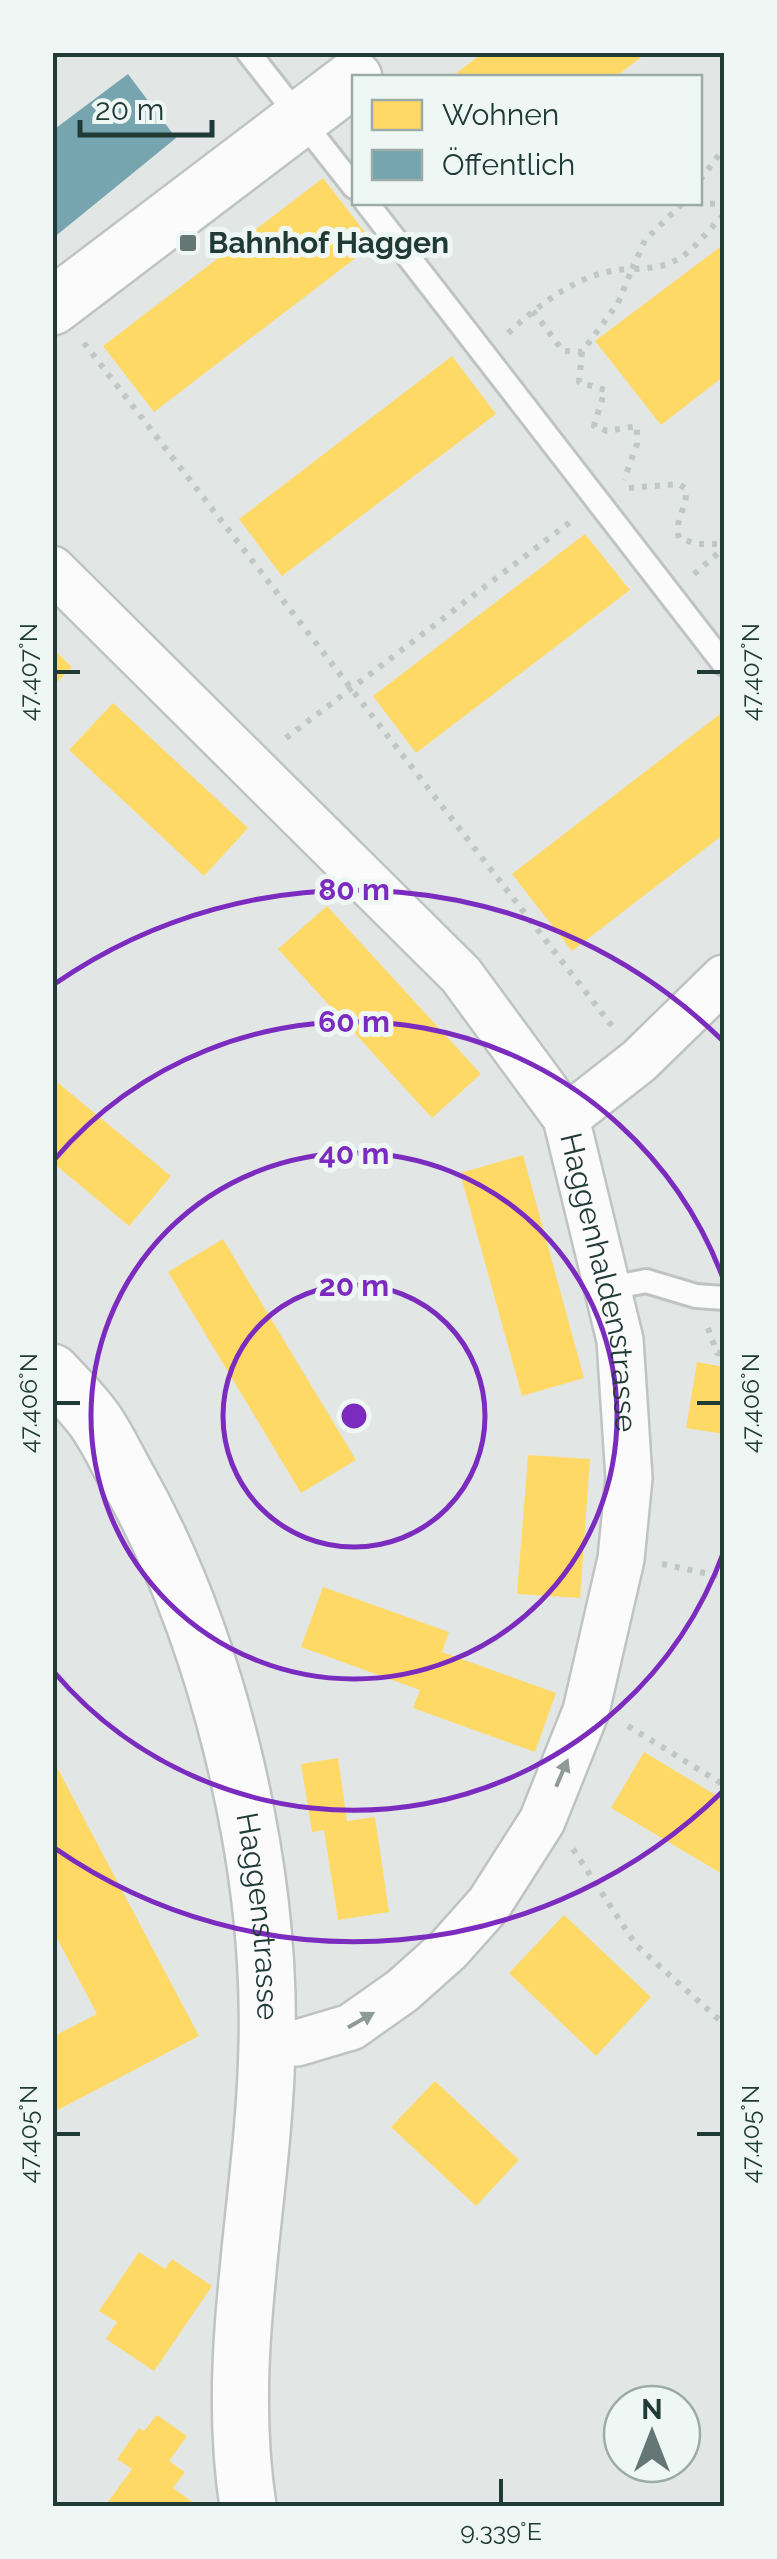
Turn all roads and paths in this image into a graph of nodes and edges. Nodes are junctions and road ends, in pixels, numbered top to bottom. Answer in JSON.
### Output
{"nodes":[{"id":1,"x":248,"y":52,"type":"edge"},
{"id":2,"x":388,"y":52,"type":"edge"},
{"id":3,"x":359,"y":75,"type":"edge"},
{"id":4,"x":352,"y":80,"type":"edge"},
{"id":5,"x":300,"y":118,"type":"junction"},
{"id":6,"x":724,"y":148,"type":"edge"},
{"id":7,"x":702,"y":177,"type":"edge"},
{"id":8,"x":352,"y":185,"type":"edge"},
{"id":9,"x":368,"y":205,"type":"edge"},
{"id":10,"x":682,"y":205,"type":"edge"},
{"id":11,"x":724,"y":214,"type":"edge"},
{"id":12,"x":632,"y":269,"type":"junction"},
{"id":13,"x":533,"y":312,"type":"junction"},
{"id":14,"x":64,"y":319,"type":"edge"},
{"id":15,"x":582,"y":352,"type":"junction"},
{"id":16,"x":485,"y":354,"type":"junction"},
{"id":17,"x":599,"y":500,"type":"junction"},
{"id":18,"x":724,"y":544,"type":"edge"},
{"id":19,"x":52,"y":569,"type":"edge"},
{"id":20,"x":724,"y":664,"type":"edge"},
{"id":21,"x":353,"y":692,"type":"junction"},
{"id":22,"x":274,"y":748,"type":"dead end"},
{"id":23,"x":724,"y":978,"type":"edge"},
{"id":24,"x":622,"y":1038,"type":"dead end"},
{"id":25,"x":566,"y":1118,"type":"junction"},
{"id":26,"x":611,"y":1288,"type":"junction"},
{"id":27,"x":724,"y":1298,"type":"edge"},
{"id":28,"x":52,"y":1372,"type":"edge"},
{"id":29,"x":652,"y":1563,"type":"dead end"},
{"id":30,"x":724,"y":1576,"type":"edge"},
{"id":31,"x":619,"y":1722,"type":"dead end"},
{"id":32,"x":724,"y":1785,"type":"edge"},
{"id":33,"x":572,"y":1846,"type":"dead end"},
{"id":34,"x":724,"y":2024,"type":"edge"},
{"id":35,"x":268,"y":2042,"type":"junction"},
{"id":36,"x":248,"y":2506,"type":"edge"}],
"edges":[{"from":1,"to":5,"type":"lane"},
{"from":2,"to":3,"type":"street"},
{"from":4,"to":5,"type":"street"},
{"from":5,"to":8,"type":"lane"},
{"from":5,"to":14,"type":"street"},
{"from":6,"to":7,"type":"path"},
{"from":9,"to":16,"type":"lane"},
{"from":10,"to":12,"type":"path"},
{"from":11,"to":12,"type":"path"},
{"from":12,"to":13,"type":"path"},
{"from":12,"to":15,"type":"path"},
{"from":13,"to":15,"type":"path"},
{"from":13,"to":16,"type":"path"},
{"from":14,"to":21,"type":"path"},
{"from":15,"to":18,"type":"path"},
{"from":16,"to":17,"type":"lane"},
{"from":17,"to":20,"type":"lane"},
{"from":17,"to":21,"type":"path"},
{"from":19,"to":25,"type":"street","name":"Haggenhaldenstrasse"},
{"from":21,"to":22,"type":"path"},
{"from":21,"to":24,"type":"path"},
{"from":23,"to":25,"type":"street"},
{"from":25,"to":26,"type":"street","name":"Haggenhaldenstrasse"},
{"from":26,"to":27,"type":"lane"},
{"from":35,"to":26,"type":"street","name":"Haggenhaldenstrasse","one_way":true},
{"from":28,"to":35,"type":"street","name":"Haggenstrasse"},
{"from":29,"to":30,"type":"path"},
{"from":31,"to":32,"type":"path"},
{"from":33,"to":34,"type":"path"},
{"from":35,"to":36,"type":"street","name":"Haggenstrasse"}]}
